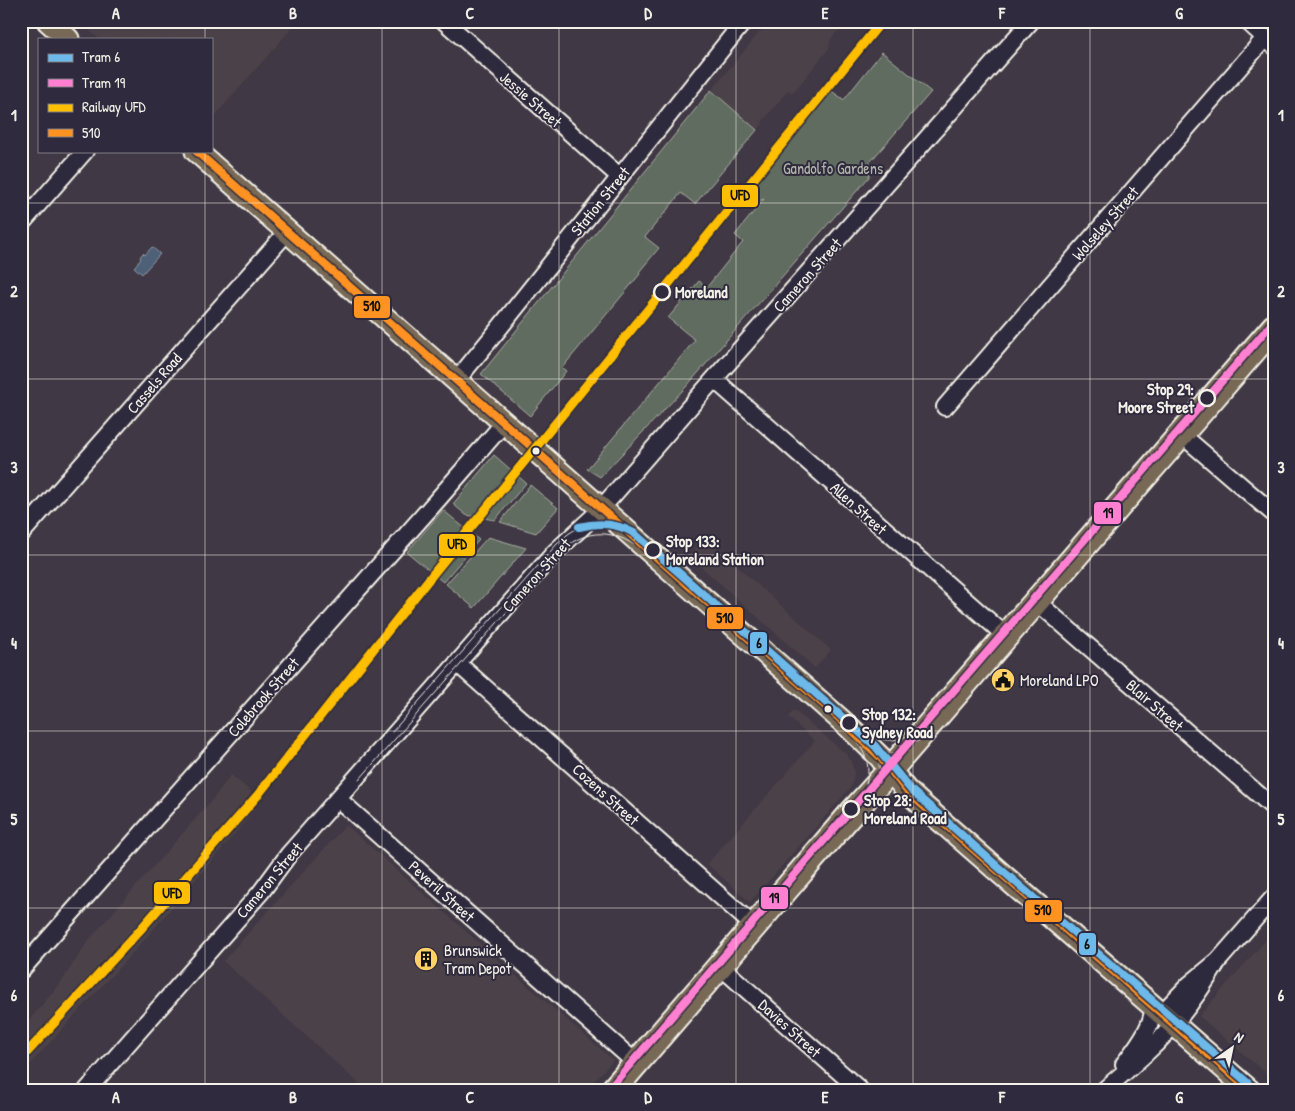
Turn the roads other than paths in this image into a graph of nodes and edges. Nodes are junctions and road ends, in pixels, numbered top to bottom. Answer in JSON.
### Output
{"nodes":[{"id":1,"x":48,"y":21,"type":"edge"},
{"id":2,"x":444,"y":21,"type":"edge"},
{"id":3,"x":744,"y":21,"type":"edge"},
{"id":4,"x":1031,"y":21,"type":"edge"},
{"id":5,"x":1247,"y":21,"type":"edge"},
{"id":6,"x":67,"y":38,"type":"edge"},
{"id":7,"x":1270,"y":41,"type":"edge"},
{"id":8,"x":85,"y":152,"type":"edge"},
{"id":9,"x":197,"y":152,"type":"edge"},
{"id":10,"x":619,"y":176,"type":"junction"},
{"id":11,"x":21,"y":224,"type":"edge"},
{"id":12,"x":287,"y":232,"type":"junction"},
{"id":13,"x":1274,"y":327,"type":"edge"},
{"id":14,"x":714,"y":379,"type":"junction"},
{"id":15,"x":456,"y":381,"type":"junction"},
{"id":16,"x":945,"y":407,"type":"dead end"},
{"id":17,"x":504,"y":423,"type":"junction"},
{"id":18,"x":1181,"y":434,"type":"junction"},
{"id":19,"x":601,"y":509,"type":"junction"},
{"id":20,"x":1274,"y":514,"type":"edge"},
{"id":21,"x":21,"y":534,"type":"edge"},
{"id":22,"x":1036,"y":601,"type":"junction"},
{"id":23,"x":1006,"y":636,"type":"junction"},
{"id":24,"x":457,"y":663,"type":"junction"},
{"id":25,"x":890,"y":770,"type":"junction"},
{"id":26,"x":338,"y":799,"type":"junction"},
{"id":27,"x":1274,"y":808,"type":"edge"},
{"id":28,"x":1274,"y":897,"type":"edge"},
{"id":29,"x":754,"y":926,"type":"junction"},
{"id":30,"x":720,"y":966,"type":"junction"},
{"id":31,"x":21,"y":970,"type":"edge"},
{"id":32,"x":1163,"y":1014,"type":"junction"},
{"id":33,"x":636,"y":1063,"type":"junction"},
{"id":34,"x":87,"y":1090,"type":"edge"},
{"id":35,"x":613,"y":1090,"type":"edge"},
{"id":36,"x":860,"y":1090,"type":"edge"},
{"id":37,"x":1250,"y":1090,"type":"edge"}],
"edges":[{"from":1,"to":6,"type":"main road"},
{"from":2,"to":10,"type":"street","name":"Jessie Street"},
{"from":3,"to":10,"type":"street","name":"Station Street"},
{"from":4,"to":14,"type":"street","name":"Cameron Street"},
{"from":5,"to":7,"type":"street"},
{"from":7,"to":16,"type":"street","name":"Wolseley Street"},
{"from":8,"to":11,"type":"street"},
{"from":9,"to":12,"type":"main road"},
{"from":10,"to":15,"type":"street","name":"Station Street"},
{"from":12,"to":15,"type":"main road"},
{"from":12,"to":21,"type":"street","name":"Cassels Road"},
{"from":13,"to":18,"type":"highway"},
{"from":14,"to":19,"type":"street","name":"Cameron Street"},
{"from":14,"to":23,"type":"street","name":"Allen Street"},
{"from":15,"to":17,"type":"main road"},
{"from":17,"to":19,"type":"main road"},
{"from":17,"to":31,"type":"street","name":"Colebrook Street"},
{"from":18,"to":20,"type":"street"},
{"from":18,"to":22,"type":"highway"},
{"from":19,"to":24,"type":"street","name":"Cameron Street"},
{"from":19,"to":25,"type":"main road"},
{"from":22,"to":23,"type":"highway"},
{"from":22,"to":27,"type":"street","name":"Blair Street"},
{"from":23,"to":25,"type":"highway"},
{"from":24,"to":26,"type":"street","name":"Cameron Street"},
{"from":24,"to":29,"type":"street","name":"Cozens Street"},
{"from":25,"to":29,"type":"highway"},
{"from":25,"to":32,"type":"main road"},
{"from":26,"to":33,"type":"street","name":"Peveril Street"},
{"from":26,"to":34,"type":"street","name":"Cameron Street"},
{"from":28,"to":32,"type":"street"},
{"from":29,"to":30,"type":"highway"},
{"from":30,"to":33,"type":"highway"},
{"from":30,"to":36,"type":"street","name":"Davies Street"},
{"from":32,"to":37,"type":"main road"},
{"from":33,"to":35,"type":"highway"}]}
